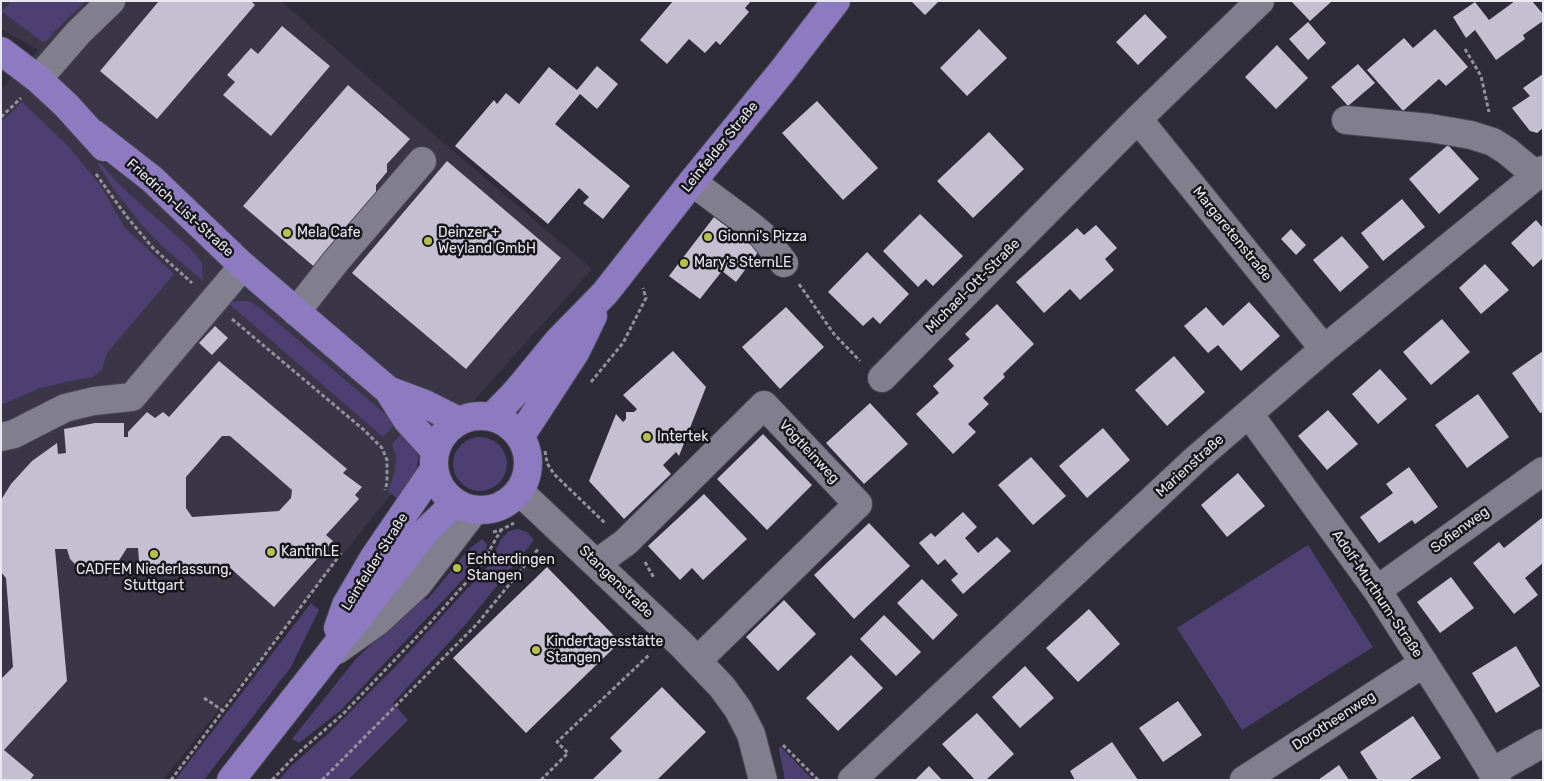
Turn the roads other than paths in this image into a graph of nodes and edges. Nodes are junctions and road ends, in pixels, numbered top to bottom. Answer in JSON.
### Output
{"nodes":[{"id":1,"x":111,"y":1,"type":"edge"},
{"id":2,"x":836,"y":1,"type":"edge"},
{"id":3,"x":1260,"y":1,"type":"edge"},
{"id":4,"x":1,"y":51,"type":"edge"},
{"id":5,"x":38,"y":79,"type":"junction"},
{"id":6,"x":1138,"y":119,"type":"junction"},
{"id":7,"x":1346,"y":120,"type":"dead end"},
{"id":8,"x":422,"y":161,"type":"dead end"},
{"id":9,"x":1540,"y":172,"type":"edge"},
{"id":10,"x":692,"y":182,"type":"junction"},
{"id":11,"x":784,"y":263,"type":"road end"},
{"id":12,"x":243,"y":266,"type":"junction"},
{"id":13,"x":604,"y":293,"type":"junction"},
{"id":14,"x":296,"y":312,"type":"junction"},
{"id":15,"x":1324,"y":349,"type":"junction"},
{"id":16,"x":882,"y":378,"type":"road end"},
{"id":17,"x":388,"y":390,"type":"junction"},
{"id":18,"x":1249,"y":414,"type":"junction"},
{"id":19,"x":492,"y":417,"type":"junction"},
{"id":20,"x":459,"y":421,"type":"junction"},
{"id":21,"x":520,"y":436,"type":"junction"},
{"id":22,"x":1,"y":437,"type":"edge"},
{"id":23,"x":434,"y":461,"type":"junction"},
{"id":24,"x":1543,"y":471,"type":"edge"},
{"id":25,"x":519,"y":491,"type":"junction"},
{"id":26,"x":464,"y":507,"type":"junction"},
{"id":27,"x":597,"y":564,"type":"junction"},
{"id":28,"x":1377,"y":590,"type":"junction"},
{"id":29,"x":327,"y":657,"type":"junction"},
{"id":30,"x":698,"y":660,"type":"junction"},
{"id":31,"x":1424,"y":663,"type":"junction"},
{"id":32,"x":1543,"y":743,"type":"edge"},
{"id":33,"x":1494,"y":776,"type":"edge"},
{"id":34,"x":231,"y":780,"type":"edge"},
{"id":35,"x":763,"y":780,"type":"edge"},
{"id":36,"x":852,"y":780,"type":"edge"},
{"id":37,"x":1244,"y":780,"type":"edge"}],
"edges":[{"from":1,"to":5,"type":"street"},
{"from":2,"to":10,"type":"main road","name":"Leinfelder Straße"},
{"from":3,"to":6,"type":"street","name":"Michael-Ott-Straße"},
{"from":4,"to":5,"type":"main road","name":"Friedrich-List-Straße"},
{"from":5,"to":12,"type":"main road","name":"Friedrich-List-Straße"},
{"from":6,"to":15,"type":"street","name":"Margaretenstraße"},
{"from":6,"to":16,"type":"street","name":"Michael-Ott-Straße"},
{"from":7,"to":9,"type":"street"},
{"from":8,"to":14,"type":"street"},
{"from":9,"to":15,"type":"street","name":"Marienstraße"},
{"from":10,"to":11,"type":"street"},
{"from":10,"to":13,"type":"main road","name":"Leinfelder Straße"},
{"from":12,"to":14,"type":"main road","name":"Friedrich-List-Straße"},
{"from":12,"to":22,"type":"street"},
{"from":13,"to":19,"type":"main road","name":"Leinfelder Straße"},
{"from":13,"to":21,"type":"main road","name":"Leinfelder Straße"},
{"from":14,"to":17,"type":"main road","name":"Friedrich-List-Straße"},
{"from":15,"to":18,"type":"street","name":"Marienstraße"},
{"from":17,"to":20,"type":"main road","name":"Friedrich-List-Straße"},
{"from":17,"to":23,"type":"main road","name":"Friedrich-List-Straße"},
{"from":18,"to":28,"type":"street","name":"Adolf-Murthum-Straße"},
{"from":18,"to":36,"type":"street","name":"Marienstraße"},
{"from":19,"to":20,"type":"main road"},
{"from":19,"to":21,"type":"main road"},
{"from":20,"to":23,"type":"main road","name":"Leinfelder Straße"},
{"from":21,"to":25,"type":"main road"},
{"from":23,"to":26,"type":"main road"},
{"from":23,"to":29,"type":"main road","name":"Leinfelder Straße"},
{"from":24,"to":28,"type":"street","name":"Sofienweg"},
{"from":25,"to":26,"type":"main road"},
{"from":25,"to":27,"type":"street","name":"Stangenstraße"},
{"from":26,"to":29,"type":"street"},
{"from":27,"to":30,"type":"street","name":"Stangenstraße"},
{"from":27,"to":30,"type":"street","name":"Vögtleinweg"},
{"from":28,"to":31,"type":"street","name":"Adolf-Murthum-Straße"},
{"from":29,"to":34,"type":"main road","name":"Leinfelder Straße"},
{"from":30,"to":35,"type":"street","name":"Stangenstraße"},
{"from":31,"to":33,"type":"street","name":"Adolf-Murthum-Straße"},
{"from":31,"to":37,"type":"street","name":"Dorotheenweg"},
{"from":32,"to":33,"type":"street"}]}
